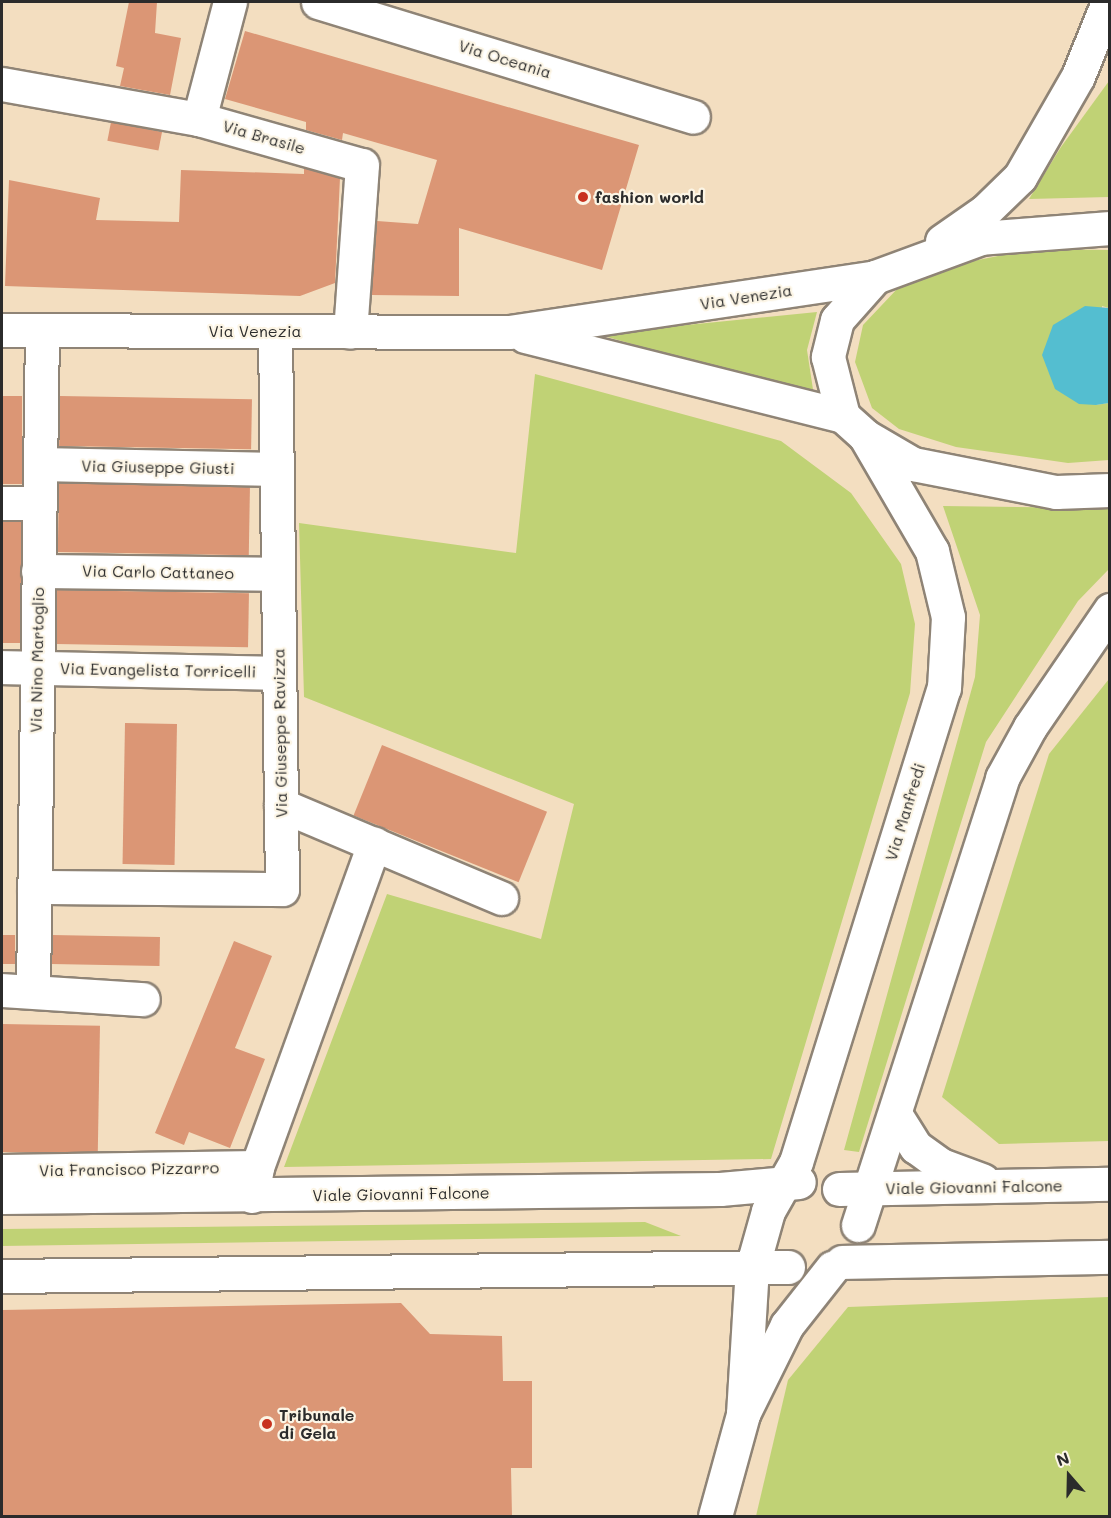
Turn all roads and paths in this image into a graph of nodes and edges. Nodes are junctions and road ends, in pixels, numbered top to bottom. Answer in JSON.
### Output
{"nodes":[{"id":1,"x":230,"y":2,"type":"edge"},
{"id":2,"x":318,"y":2,"type":"edge"},
{"id":3,"x":1108,"y":2,"type":"edge"},
{"id":4,"x":2,"y":84,"type":"edge"},
{"id":5,"x":693,"y":117,"type":"dead end"},
{"id":6,"x":199,"y":119,"type":"junction"},
{"id":7,"x":1110,"y":228,"type":"edge"},
{"id":8,"x":918,"y":258,"type":"junction"},
{"id":9,"x":875,"y":277,"type":"junction"},
{"id":10,"x":2,"y":330,"type":"edge"},
{"id":11,"x":42,"y":330,"type":"junction"},
{"id":12,"x":275,"y":331,"type":"junction"},
{"id":13,"x":350,"y":332,"type":"junction"},
{"id":14,"x":509,"y":332,"type":"junction"},
{"id":15,"x":854,"y":426,"type":"junction"},
{"id":16,"x":40,"y":464,"type":"junction"},
{"id":17,"x":277,"y":469,"type":"junction"},
{"id":18,"x":1110,"y":490,"type":"edge"},
{"id":19,"x":2,"y":503,"type":"edge"},
{"id":20,"x":39,"y":503,"type":"junction"},
{"id":21,"x":38,"y":571,"type":"junction"},
{"id":22,"x":277,"y":574,"type":"junction"},
{"id":23,"x":1110,"y":610,"type":"edge"},
{"id":24,"x":2,"y":667,"type":"edge"},
{"id":25,"x":37,"y":668,"type":"junction"},
{"id":26,"x":279,"y":673,"type":"junction"},
{"id":27,"x":281,"y":805,"type":"junction"},
{"id":28,"x":374,"y":844,"type":"junction"},
{"id":29,"x":34,"y":887,"type":"junction"},
{"id":30,"x":501,"y":898,"type":"dead end"},
{"id":31,"x":17,"y":990,"type":"edge"},
{"id":32,"x":143,"y":999,"type":"dead end"},
{"id":33,"x":895,"y":1114,"type":"junction"},
{"id":34,"x":2,"y":1171,"type":"edge"},
{"id":35,"x":255,"y":1182,"type":"junction"},
{"id":36,"x":1110,"y":1184,"type":"edge"},
{"id":37,"x":788,"y":1186,"type":"junction"},
{"id":38,"x":998,"y":1186,"type":"junction"},
{"id":39,"x":839,"y":1189,"type":"junction"},
{"id":40,"x":871,"y":1189,"type":"junction"},
{"id":41,"x":2,"y":1197,"type":"edge"},
{"id":42,"x":858,"y":1225,"type":"junction"},
{"id":43,"x":766,"y":1233,"type":"junction"},
{"id":44,"x":1110,"y":1257,"type":"edge"},
{"id":45,"x":837,"y":1265,"type":"junction"},
{"id":46,"x":788,"y":1267,"type":"junction"},
{"id":47,"x":752,"y":1268,"type":"junction"},
{"id":48,"x":690,"y":1270,"type":"junction"},
{"id":49,"x":2,"y":1276,"type":"edge"},
{"id":50,"x":748,"y":1320,"type":"junction"},
{"id":51,"x":743,"y":1414,"type":"junction"},
{"id":52,"x":715,"y":1516,"type":"edge"}],
"edges":[{"from":1,"to":6,"type":"street"},
{"from":2,"to":5,"type":"street","name":"Via Oceania"},
{"from":3,"to":8,"type":"street"},
{"from":4,"to":6,"type":"street","name":"Via Brasile"},
{"from":6,"to":13,"type":"street","name":"Via Brasile"},
{"from":7,"to":8,"type":"street"},
{"from":8,"to":9,"type":"street"},
{"from":9,"to":14,"type":"street","name":"Via Venezia"},
{"from":9,"to":15,"type":"street","name":"Via Manfredi"},
{"from":10,"to":11,"type":"street","name":"Via Venezia"},
{"from":11,"to":12,"type":"street","name":"Via Venezia"},
{"from":11,"to":16,"type":"street","name":"Via Nino Martoglio"},
{"from":12,"to":13,"type":"street","name":"Via Venezia"},
{"from":12,"to":17,"type":"street","name":"Via Giuseppe Ravizza"},
{"from":13,"to":14,"type":"street","name":"Via Venezia"},
{"from":14,"to":15,"type":"street","name":"Via Venezia"},
{"from":15,"to":18,"type":"street","name":"Via Venezia"},
{"from":15,"to":37,"type":"street","name":"Via Manfredi"},
{"from":16,"to":17,"type":"street","name":"Via Giuseppe Giusti"},
{"from":16,"to":20,"type":"street","name":"Via Nino Martoglio"},
{"from":17,"to":22,"type":"street","name":"Via Giuseppe Ravizza"},
{"from":19,"to":20,"type":"street"},
{"from":20,"to":21,"type":"street","name":"Via Nino Martoglio"},
{"from":21,"to":22,"type":"street","name":"Via Carlo Cattaneo"},
{"from":21,"to":25,"type":"street","name":"Via Nino Martoglio"},
{"from":22,"to":26,"type":"street","name":"Via Giuseppe Ravizza"},
{"from":23,"to":33,"type":"street"},
{"from":24,"to":25,"type":"street","name":"Via Evangelista Torricelli"},
{"from":25,"to":26,"type":"street","name":"Via Evangelista Torricelli"},
{"from":25,"to":29,"type":"street","name":"Via Nino Martoglio"},
{"from":26,"to":27,"type":"street","name":"Via Giuseppe Ravizza"},
{"from":27,"to":28,"type":"street"},
{"from":27,"to":29,"type":"street","name":"Via Giuseppe Ravizza"},
{"from":28,"to":30,"type":"street"},
{"from":28,"to":35,"type":"street"},
{"from":29,"to":31,"type":"street","name":"Via Nino Martoglio"},
{"from":31,"to":32,"type":"street"},
{"from":33,"to":38,"type":"street"},
{"from":33,"to":40,"type":"street"},
{"from":34,"to":35,"type":"street","name":"Via Francisco Pizzarro"},
{"from":35,"to":37,"type":"street","name":"Viale Giovanni Falcone"},
{"from":35,"to":41,"type":"street","name":"Viale Giovanni Falcone"},
{"from":36,"to":38,"type":"street","name":"Viale Giovanni Falcone"},
{"from":37,"to":39,"type":"street"},
{"from":37,"to":43,"type":"street"},
{"from":38,"to":40,"type":"street","name":"Viale Giovanni Falcone"},
{"from":39,"to":40,"type":"street","name":"Viale Giovanni Falcone"},
{"from":39,"to":42,"type":"street"},
{"from":40,"to":42,"type":"street"},
{"from":42,"to":45,"type":"street"},
{"from":43,"to":46,"type":"street"},
{"from":43,"to":47,"type":"street"},
{"from":44,"to":45,"type":"street"},
{"from":45,"to":46,"type":"street"},
{"from":45,"to":51,"type":"street"},
{"from":46,"to":47,"type":"street"},
{"from":47,"to":48,"type":"street"},
{"from":47,"to":50,"type":"street"},
{"from":48,"to":49,"type":"street"},
{"from":48,"to":50,"type":"street"},
{"from":50,"to":51,"type":"street"},
{"from":51,"to":52,"type":"street"}]}
